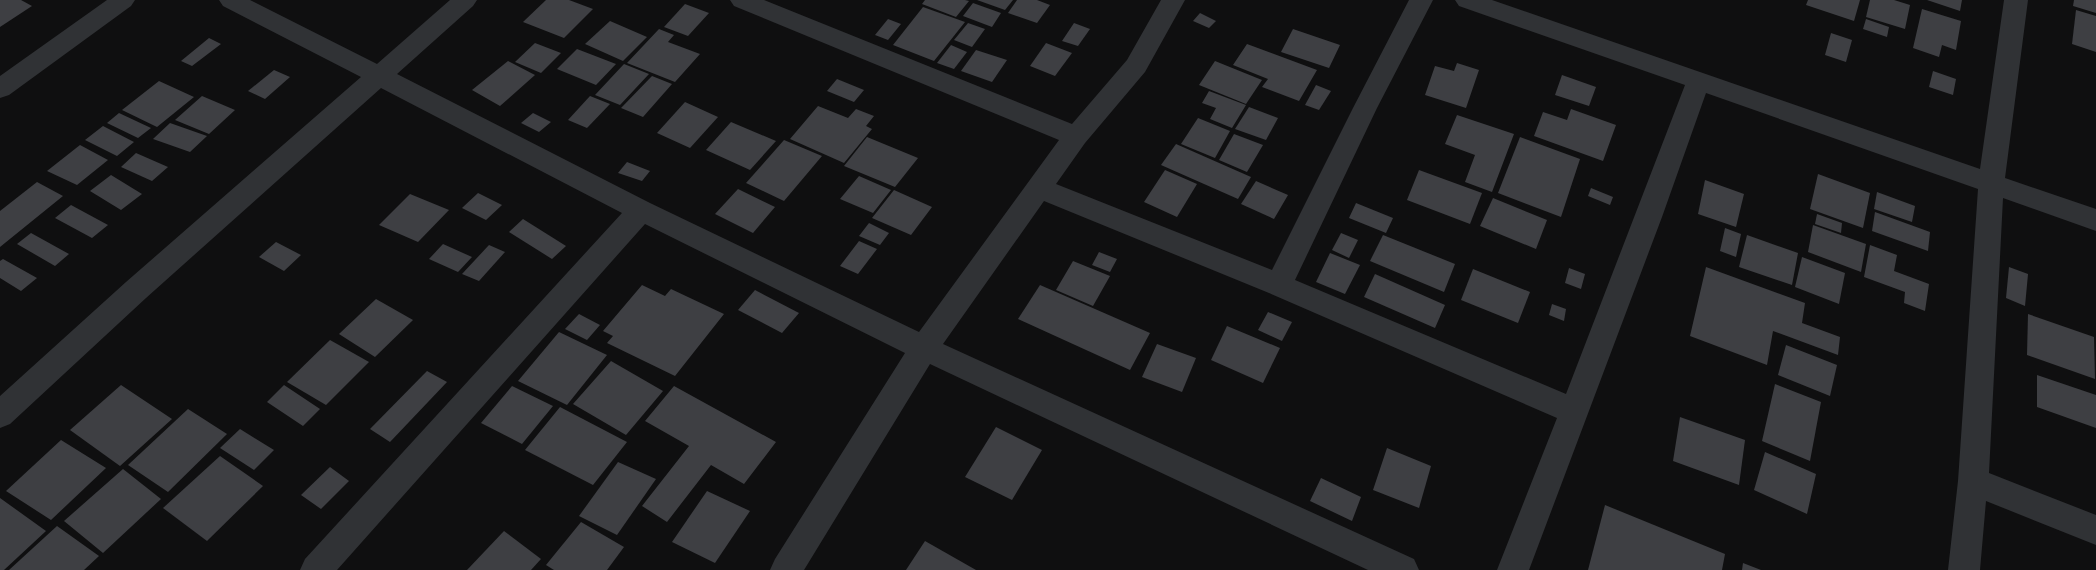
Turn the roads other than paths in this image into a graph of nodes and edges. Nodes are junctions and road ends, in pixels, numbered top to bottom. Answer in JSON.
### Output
{"nodes":[{"id":1,"x":122,"y":0,"type":"edge"},
{"id":2,"x":231,"y":0,"type":"edge"},
{"id":3,"x":465,"y":0,"type":"edge"},
{"id":4,"x":742,"y":0,"type":"edge"},
{"id":5,"x":1173,"y":0,"type":"edge"},
{"id":6,"x":1421,"y":0,"type":"edge"},
{"id":7,"x":1467,"y":0,"type":"edge"},
{"id":8,"x":2016,"y":0,"type":"edge"},
{"id":9,"x":379,"y":75,"type":"junction"},
{"id":10,"x":1698,"y":82,"type":"junction"},
{"id":11,"x":0,"y":89,"type":"edge"},
{"id":12,"x":1076,"y":136,"type":"junction"},
{"id":13,"x":1991,"y":182,"type":"junction"},
{"id":14,"x":1040,"y":189,"type":"junction"},
{"id":15,"x":641,"y":210,"type":"junction"},
{"id":16,"x":2096,"y":220,"type":"edge"},
{"id":17,"x":1279,"y":285,"type":"junction"},
{"id":18,"x":924,"y":348,"type":"junction"},
{"id":19,"x":1572,"y":411,"type":"junction"},
{"id":20,"x":0,"y":415,"type":"edge"},
{"id":21,"x":1972,"y":481,"type":"junction"},
{"id":22,"x":2096,"y":530,"type":"edge"},
{"id":23,"x":316,"y":570,"type":"edge"},
{"id":24,"x":786,"y":570,"type":"edge"},
{"id":25,"x":1403,"y":570,"type":"edge"},
{"id":26,"x":1513,"y":570,"type":"edge"},
{"id":27,"x":1964,"y":570,"type":"edge"}],
"edges":[{"from":1,"to":11,"type":"street"},
{"from":2,"to":9,"type":"street"},
{"from":3,"to":9,"type":"street"},
{"from":4,"to":12,"type":"street"},
{"from":5,"to":12,"type":"street"},
{"from":6,"to":17,"type":"street"},
{"from":7,"to":10,"type":"street"},
{"from":8,"to":13,"type":"street"},
{"from":9,"to":15,"type":"street"},
{"from":9,"to":20,"type":"street"},
{"from":10,"to":13,"type":"street"},
{"from":10,"to":19,"type":"street"},
{"from":12,"to":14,"type":"street"},
{"from":13,"to":16,"type":"street"},
{"from":13,"to":21,"type":"street"},
{"from":14,"to":17,"type":"street"},
{"from":14,"to":18,"type":"street"},
{"from":15,"to":18,"type":"street"},
{"from":15,"to":23,"type":"street"},
{"from":17,"to":19,"type":"street"},
{"from":18,"to":24,"type":"street"},
{"from":18,"to":25,"type":"street"},
{"from":19,"to":26,"type":"street"},
{"from":21,"to":22,"type":"street"},
{"from":21,"to":27,"type":"street"}]}
